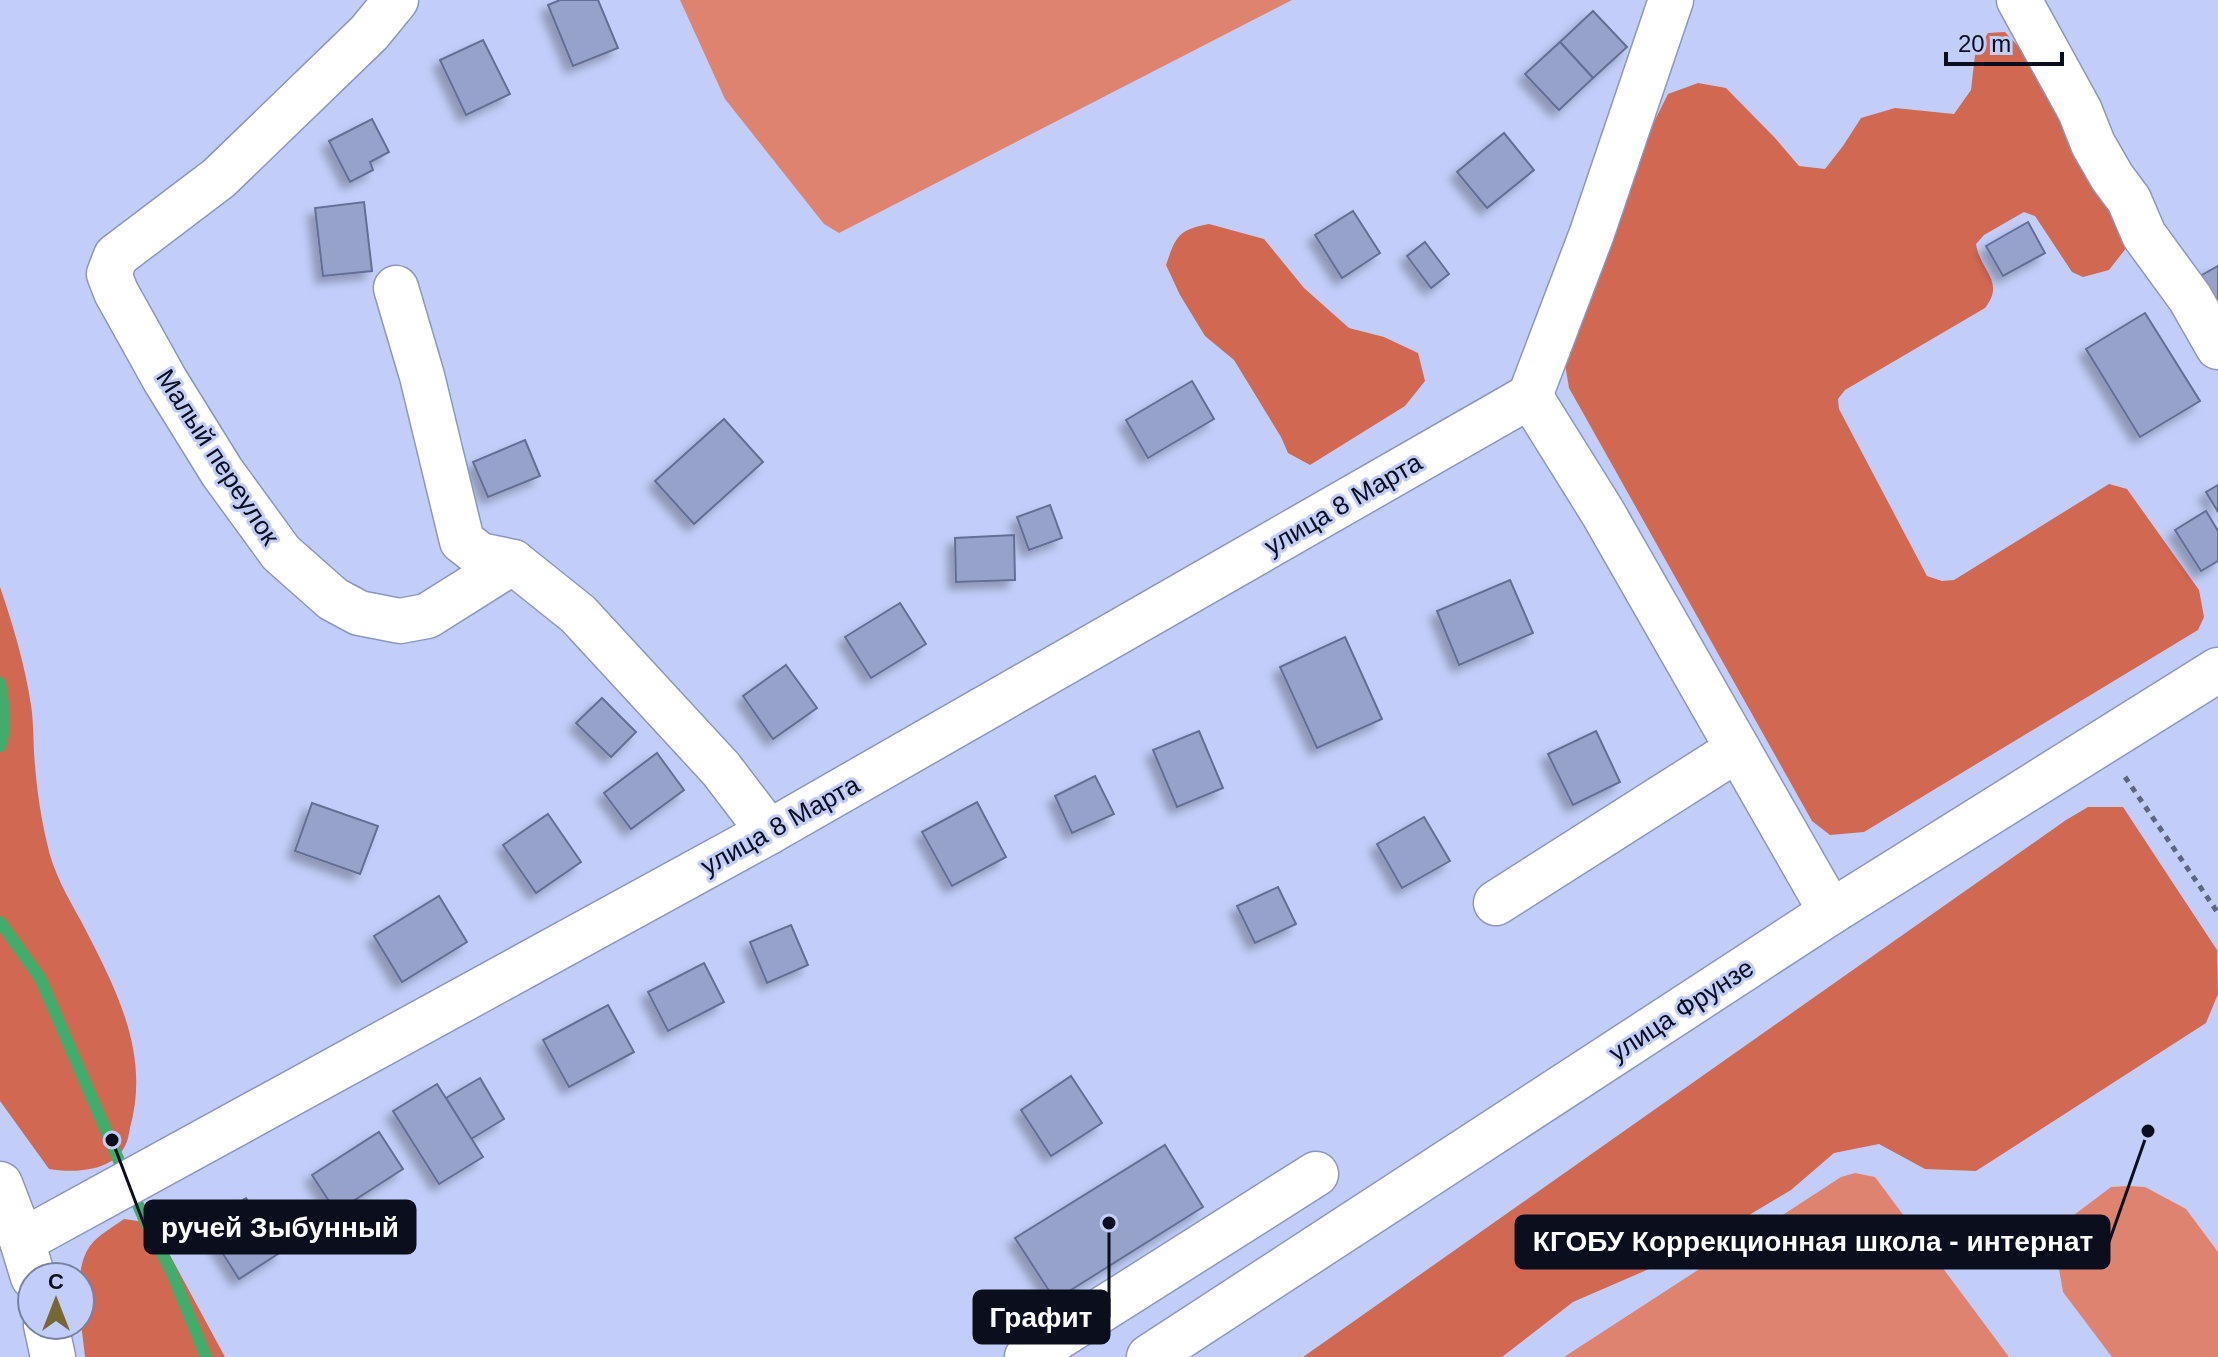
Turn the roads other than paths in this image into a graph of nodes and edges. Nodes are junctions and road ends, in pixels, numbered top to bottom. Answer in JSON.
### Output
{"nodes":[{"id":1,"x":396,"y":0,"type":"edge"},
{"id":2,"x":1671,"y":0,"type":"edge"},
{"id":3,"x":2019,"y":0,"type":"edge"},
{"id":4,"x":396,"y":288,"type":"dead end"},
{"id":5,"x":2218,"y":347,"type":"edge"},
{"id":6,"x":1530,"y":396,"type":"junction"},
{"id":7,"x":513,"y":562,"type":"junction"},
{"id":8,"x":2218,"y":670,"type":"edge"},
{"id":9,"x":1738,"y":749,"type":"junction"},
{"id":10,"x":769,"y":832,"type":"junction"},
{"id":11,"x":1496,"y":903,"type":"dead end"},
{"id":12,"x":1831,"y":912,"type":"junction"},
{"id":13,"x":1316,"y":1174,"type":"dead end"},
{"id":14,"x":0,"y":1184,"type":"edge"},
{"id":15,"x":28,"y":1259,"type":"edge"},
{"id":16,"x":1043,"y":1353,"type":"edge"},
{"id":17,"x":1149,"y":1357,"type":"edge"}],
"edges":[{"from":1,"to":7,"type":"street","name":"Малый переулок"},
{"from":2,"to":6,"type":"street"},
{"from":3,"to":5,"type":"street"},
{"from":4,"to":7,"type":"street"},
{"from":6,"to":9,"type":"street"},
{"from":6,"to":10,"type":"street","name":"улица 8 Марта"},
{"from":7,"to":10,"type":"street"},
{"from":8,"to":12,"type":"street","name":"улица Фрунзе"},
{"from":9,"to":11,"type":"street"},
{"from":9,"to":12,"type":"street"},
{"from":10,"to":15,"type":"street","name":"улица 8 Марта"},
{"from":12,"to":17,"type":"street","name":"улица Фрунзе"},
{"from":13,"to":16,"type":"street"},
{"from":14,"to":15,"type":"street","name":"улица 8 Марта"}]}
